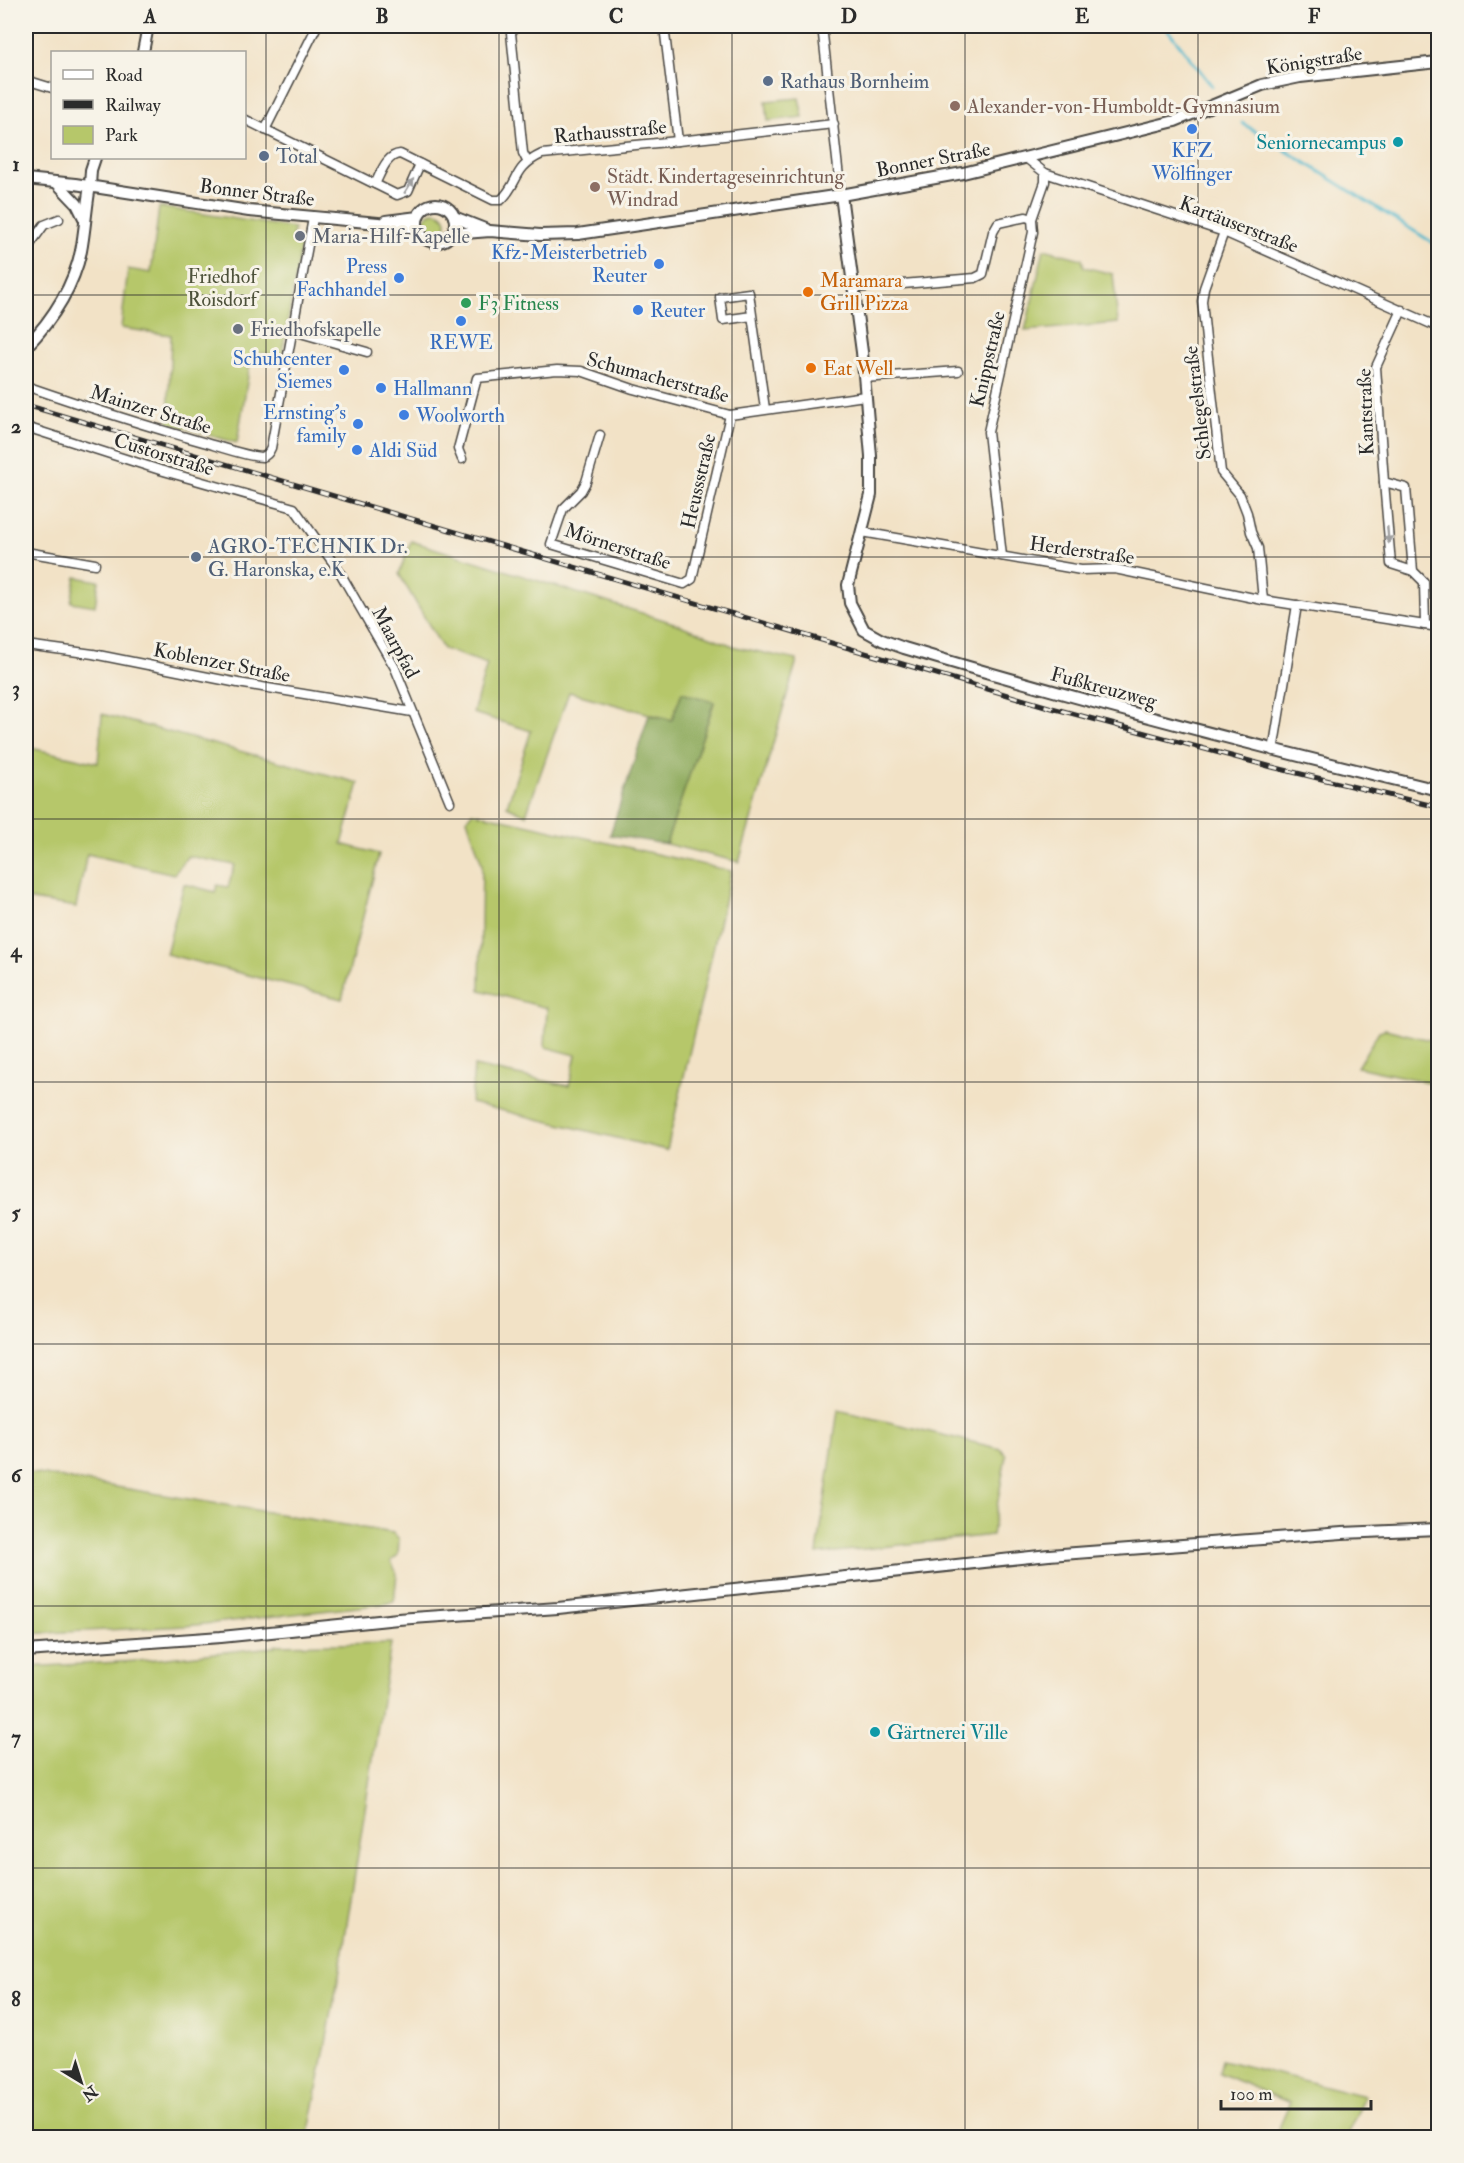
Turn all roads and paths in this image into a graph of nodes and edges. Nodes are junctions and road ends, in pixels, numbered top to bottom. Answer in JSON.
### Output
{"nodes":[{"id":1,"x":148,"y":26,"type":"edge"},
{"id":2,"x":317,"y":26,"type":"edge"},
{"id":3,"x":516,"y":26,"type":"edge"},
{"id":4,"x":664,"y":26,"type":"edge"},
{"id":5,"x":822,"y":26,"type":"edge"},
{"id":6,"x":143,"y":51,"type":"edge"},
{"id":7,"x":1438,"y":62,"type":"edge"},
{"id":8,"x":26,"y":80,"type":"edge"},
{"id":9,"x":51,"y":88,"type":"edge"},
{"id":10,"x":246,"y":120,"type":"edge"},
{"id":11,"x":834,"y":124,"type":"junction"},
{"id":12,"x":265,"y":130,"type":"junction"},
{"id":13,"x":678,"y":141,"type":"junction"},
{"id":14,"x":1026,"y":158,"type":"junction"},
{"id":15,"x":95,"y":159,"type":"edge"},
{"id":16,"x":527,"y":161,"type":"junction"},
{"id":17,"x":420,"y":164,"type":"junction"},
{"id":18,"x":1045,"y":173,"type":"junction"},
{"id":19,"x":26,"y":179,"type":"edge"},
{"id":20,"x":57,"y":183,"type":"junction"},
{"id":21,"x":375,"y":184,"type":"junction"},
{"id":22,"x":90,"y":186,"type":"junction"},
{"id":23,"x":841,"y":195,"type":"junction"},
{"id":24,"x":418,"y":217,"type":"junction"},
{"id":25,"x":454,"y":217,"type":"junction"},
{"id":26,"x":314,"y":218,"type":"junction"},
{"id":27,"x":59,"y":219,"type":"dead end"},
{"id":28,"x":1032,"y":219,"type":"junction"},
{"id":29,"x":85,"y":220,"type":"junction"},
{"id":30,"x":378,"y":223,"type":"junction"},
{"id":31,"x":418,"y":228,"type":"junction"},
{"id":32,"x":490,"y":231,"type":"junction"},
{"id":33,"x":1224,"y":232,"type":"junction"},
{"id":34,"x":452,"y":234,"type":"junction"},
{"id":35,"x":26,"y":250,"type":"edge"},
{"id":36,"x":854,"y":288,"type":"junction"},
{"id":37,"x":1402,"y":310,"type":"junction"},
{"id":38,"x":752,"y":316,"type":"junction"},
{"id":39,"x":1438,"y":327,"type":"edge"},
{"id":40,"x":293,"y":331,"type":"junction"},
{"id":41,"x":26,"y":347,"type":"edge"},
{"id":42,"x":367,"y":352,"type":"dead end"},
{"id":43,"x":958,"y":371,"type":"dead end"},
{"id":44,"x":864,"y":378,"type":"junction"},
{"id":45,"x":26,"y":386,"type":"edge"},
{"id":46,"x":865,"y":396,"type":"junction"},
{"id":47,"x":765,"y":409,"type":"junction"},
{"id":48,"x":730,"y":415,"type":"junction"},
{"id":49,"x":26,"y":428,"type":"edge"},
{"id":50,"x":600,"y":435,"type":"dead end"},
{"id":51,"x":462,"y":459,"type":"dead end"},
{"id":52,"x":1384,"y":482,"type":"junction"},
{"id":53,"x":294,"y":508,"type":"joint"},
{"id":54,"x":862,"y":532,"type":"junction"},
{"id":55,"x":26,"y":552,"type":"edge"},
{"id":56,"x":1002,"y":556,"type":"junction"},
{"id":57,"x":95,"y":564,"type":"dead end"},
{"id":58,"x":1413,"y":571,"type":"junction"},
{"id":59,"x":684,"y":584,"type":"joint"},
{"id":60,"x":1263,"y":600,"type":"junction"},
{"id":61,"x":1297,"y":605,"type":"junction"},
{"id":62,"x":1425,"y":625,"type":"junction"},
{"id":63,"x":1438,"y":627,"type":"edge"},
{"id":64,"x":26,"y":645,"type":"edge"},
{"id":65,"x":412,"y":712,"type":"junction"},
{"id":66,"x":1273,"y":751,"type":"junction"},
{"id":67,"x":1438,"y":790,"type":"edge"},
{"id":68,"x":450,"y":802,"type":"dead end"},
{"id":69,"x":1438,"y":1529,"type":"edge"},
{"id":70,"x":26,"y":1651,"type":"edge"}],
"edges":[{"from":1,"to":6,"type":"street"},
{"from":2,"to":12,"type":"street"},
{"from":3,"to":16,"type":"street"},
{"from":4,"to":13,"type":"street"},
{"from":5,"to":11,"type":"street"},
{"from":7,"to":14,"type":"street","name":"Königstraße"},
{"from":8,"to":9,"type":"street"},
{"from":10,"to":12,"type":"street"},
{"from":11,"to":13,"type":"street","name":"Rathausstraße"},
{"from":11,"to":23,"type":"street"},
{"from":12,"to":21,"type":"street"},
{"from":13,"to":16,"type":"street","name":"Rathausstraße"},
{"from":14,"to":18,"type":"street","name":"Kartäuserstraße"},
{"from":14,"to":23,"type":"street","name":"Bonner Straße"},
{"from":15,"to":22,"type":"street"},
{"from":16,"to":17,"type":"street"},
{"from":17,"to":21,"type":"street"},
{"from":21,"to":17,"type":"street","one_way":true},
{"from":18,"to":28,"type":"street","name":"Knippstraße"},
{"from":18,"to":33,"type":"street","name":"Kartäuserstraße"},
{"from":19,"to":20,"type":"street","name":"Bonner Straße"},
{"from":20,"to":22,"type":"street","name":"Bonner Straße"},
{"from":20,"to":29,"type":"street"},
{"from":22,"to":26,"type":"street","name":"Bonner Straße"},
{"from":22,"to":29,"type":"street"},
{"from":23,"to":32,"type":"street","name":"Bonner Straße"},
{"from":23,"to":36,"type":"street","name":"Fußkreuzweg"},
{"from":24,"to":25,"type":"street"},
{"from":24,"to":30,"type":"street","name":"Bonner Straße"},
{"from":24,"to":31,"type":"street"},
{"from":25,"to":32,"type":"street","name":"Bonner Straße"},
{"from":25,"to":34,"type":"street"},
{"from":26,"to":30,"type":"street","name":"Bonner Straße"},
{"from":26,"to":40,"type":"street"},
{"from":27,"to":35,"type":"street"},
{"from":28,"to":36,"type":"street"},
{"from":28,"to":56,"type":"street","name":"Knippstraße"},
{"from":29,"to":41,"type":"street"},
{"from":30,"to":31,"type":"street","name":"Bonner Straße"},
{"from":31,"to":34,"type":"street"},
{"from":32,"to":34,"type":"street","name":"Bonner Straße"},
{"from":33,"to":37,"type":"street","name":"Kartäuserstraße"},
{"from":33,"to":60,"type":"street","name":"Schlegelstraße"},
{"from":36,"to":44,"type":"street","name":"Fußkreuzweg"},
{"from":37,"to":39,"type":"street","name":"Kartäuserstraße"},
{"from":37,"to":52,"type":"street","name":"Kantstraße"},
{"from":38,"to":38,"type":"street"},
{"from":38,"to":47,"type":"street"},
{"from":40,"to":42,"type":"street"},
{"from":40,"to":45,"type":"street","name":"Mainzer Straße"},
{"from":43,"to":44,"type":"street"},
{"from":44,"to":46,"type":"street","name":"Fußkreuzweg"},
{"from":46,"to":47,"type":"street","name":"Schumacherstraße"},
{"from":46,"to":54,"type":"street","name":"Fußkreuzweg"},
{"from":47,"to":48,"type":"street","name":"Schumacherstraße"},
{"from":48,"to":51,"type":"street","name":"Schumacherstraße"},
{"from":48,"to":59,"type":"street","name":"Heussstraße"},
{"from":49,"to":53,"type":"street","name":"Custorstraße"},
{"from":50,"to":59,"type":"street","name":"Mörnerstraße"},
{"from":52,"to":58,"type":"street","name":"Kantstraße","one_way":true},
{"from":52,"to":58,"type":"street","name":"Kantstraße"},
{"from":53,"to":65,"type":"street","name":"Maarpfad"},
{"from":54,"to":56,"type":"street","name":"Herderstraße"},
{"from":54,"to":66,"type":"street","name":"Fußkreuzweg"},
{"from":55,"to":57,"type":"street"},
{"from":56,"to":60,"type":"street","name":"Herderstraße"},
{"from":58,"to":62,"type":"street","name":"Kantstraße"},
{"from":60,"to":61,"type":"street","name":"Herderstraße"},
{"from":61,"to":62,"type":"street","name":"Herderstraße"},
{"from":61,"to":66,"type":"street"},
{"from":62,"to":63,"type":"street","name":"Herderstraße"},
{"from":64,"to":65,"type":"street","name":"Koblenzer Straße"},
{"from":65,"to":68,"type":"street","name":"Maarpfad"},
{"from":66,"to":67,"type":"street","name":"Fußkreuzweg"},
{"from":69,"to":70,"type":"street"}]}
